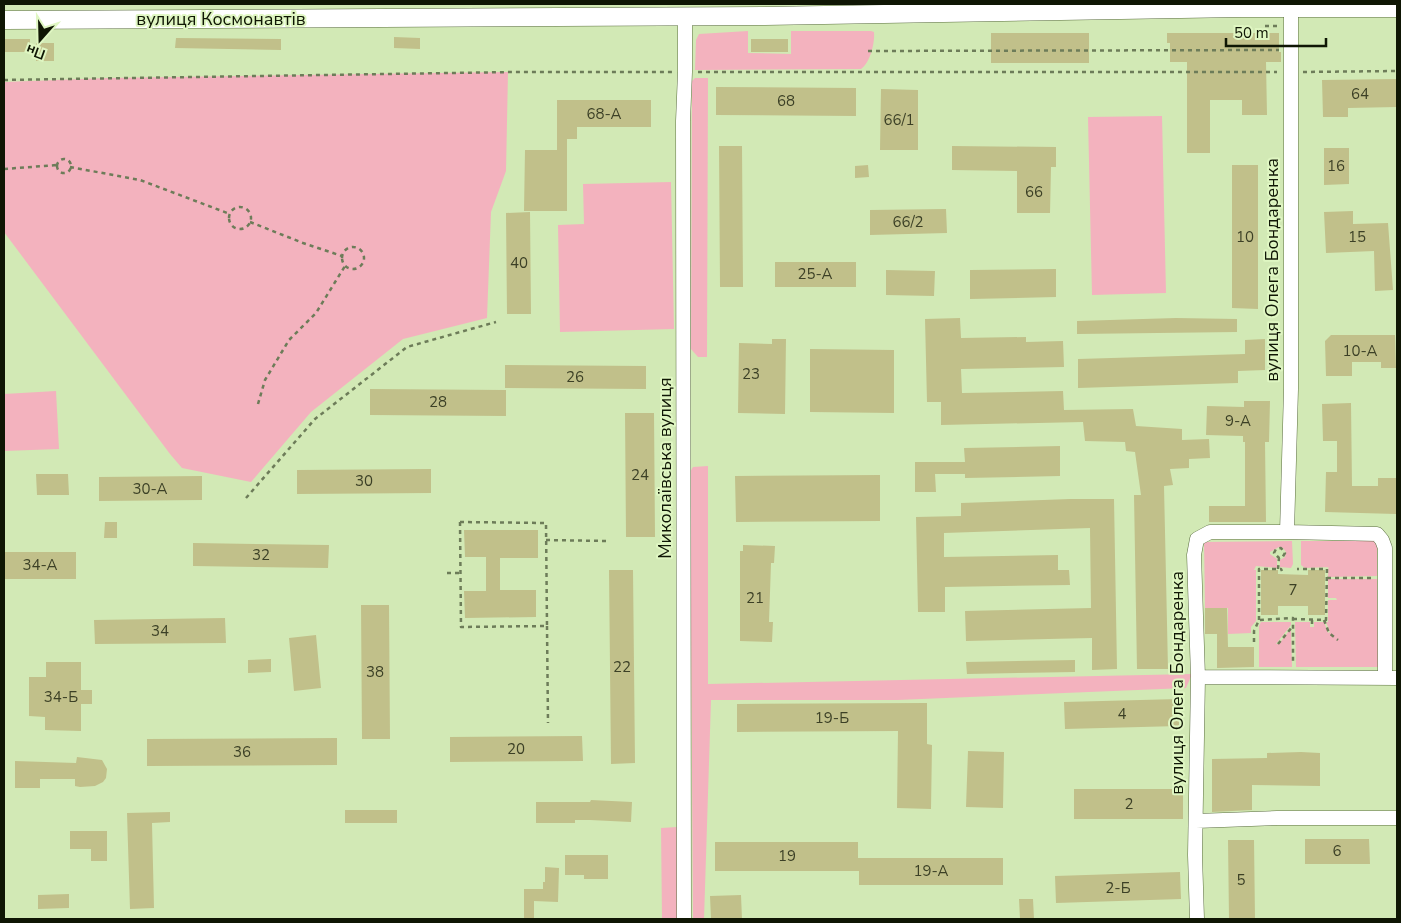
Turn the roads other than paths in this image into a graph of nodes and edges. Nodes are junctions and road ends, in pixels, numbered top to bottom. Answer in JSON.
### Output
{"nodes":[{"id":1,"x":948,"y":8,"type":"edge"},
{"id":2,"x":1291,"y":8,"type":"junction"},
{"id":3,"x":1397,"y":8,"type":"edge"},
{"id":4,"x":685,"y":16,"type":"junction"},
{"id":5,"x":4,"y":20,"type":"edge"},
{"id":6,"x":1287,"y":532,"type":"junction"},
{"id":7,"x":1198,"y":677,"type":"junction"},
{"id":8,"x":1391,"y":678,"type":"edge"},
{"id":9,"x":1397,"y":818,"type":"edge"},
{"id":10,"x":1196,"y":820,"type":"junction"},
{"id":11,"x":684,"y":919,"type":"edge"},
{"id":12,"x":1196,"y":919,"type":"edge"}],
"edges":[{"from":1,"to":2,"type":"main road","name":"вулиця Космонавтів"},
{"from":1,"to":4,"type":"main road","name":"вулиця Космонавтів"},
{"from":2,"to":3,"type":"main road","name":"вулиця Космонавтів"},
{"from":2,"to":6,"type":"street","name":"вулиця Олега Бондаренка"},
{"from":4,"to":5,"type":"main road","name":"вулиця Космонавтів"},
{"from":4,"to":11,"type":"street","name":"Миколаївська вулиця"},
{"from":6,"to":7,"type":"street","name":"вулиця Олега Бондаренка"},
{"from":6,"to":8,"type":"street","name":"вулиця Олега Бондаренка"},
{"from":7,"to":8,"type":"street"},
{"from":7,"to":10,"type":"street","name":"вулиця Олега Бондаренка"},
{"from":9,"to":10,"type":"street"},
{"from":10,"to":12,"type":"street","name":"вулиця Олега Бондаренка"}]}
